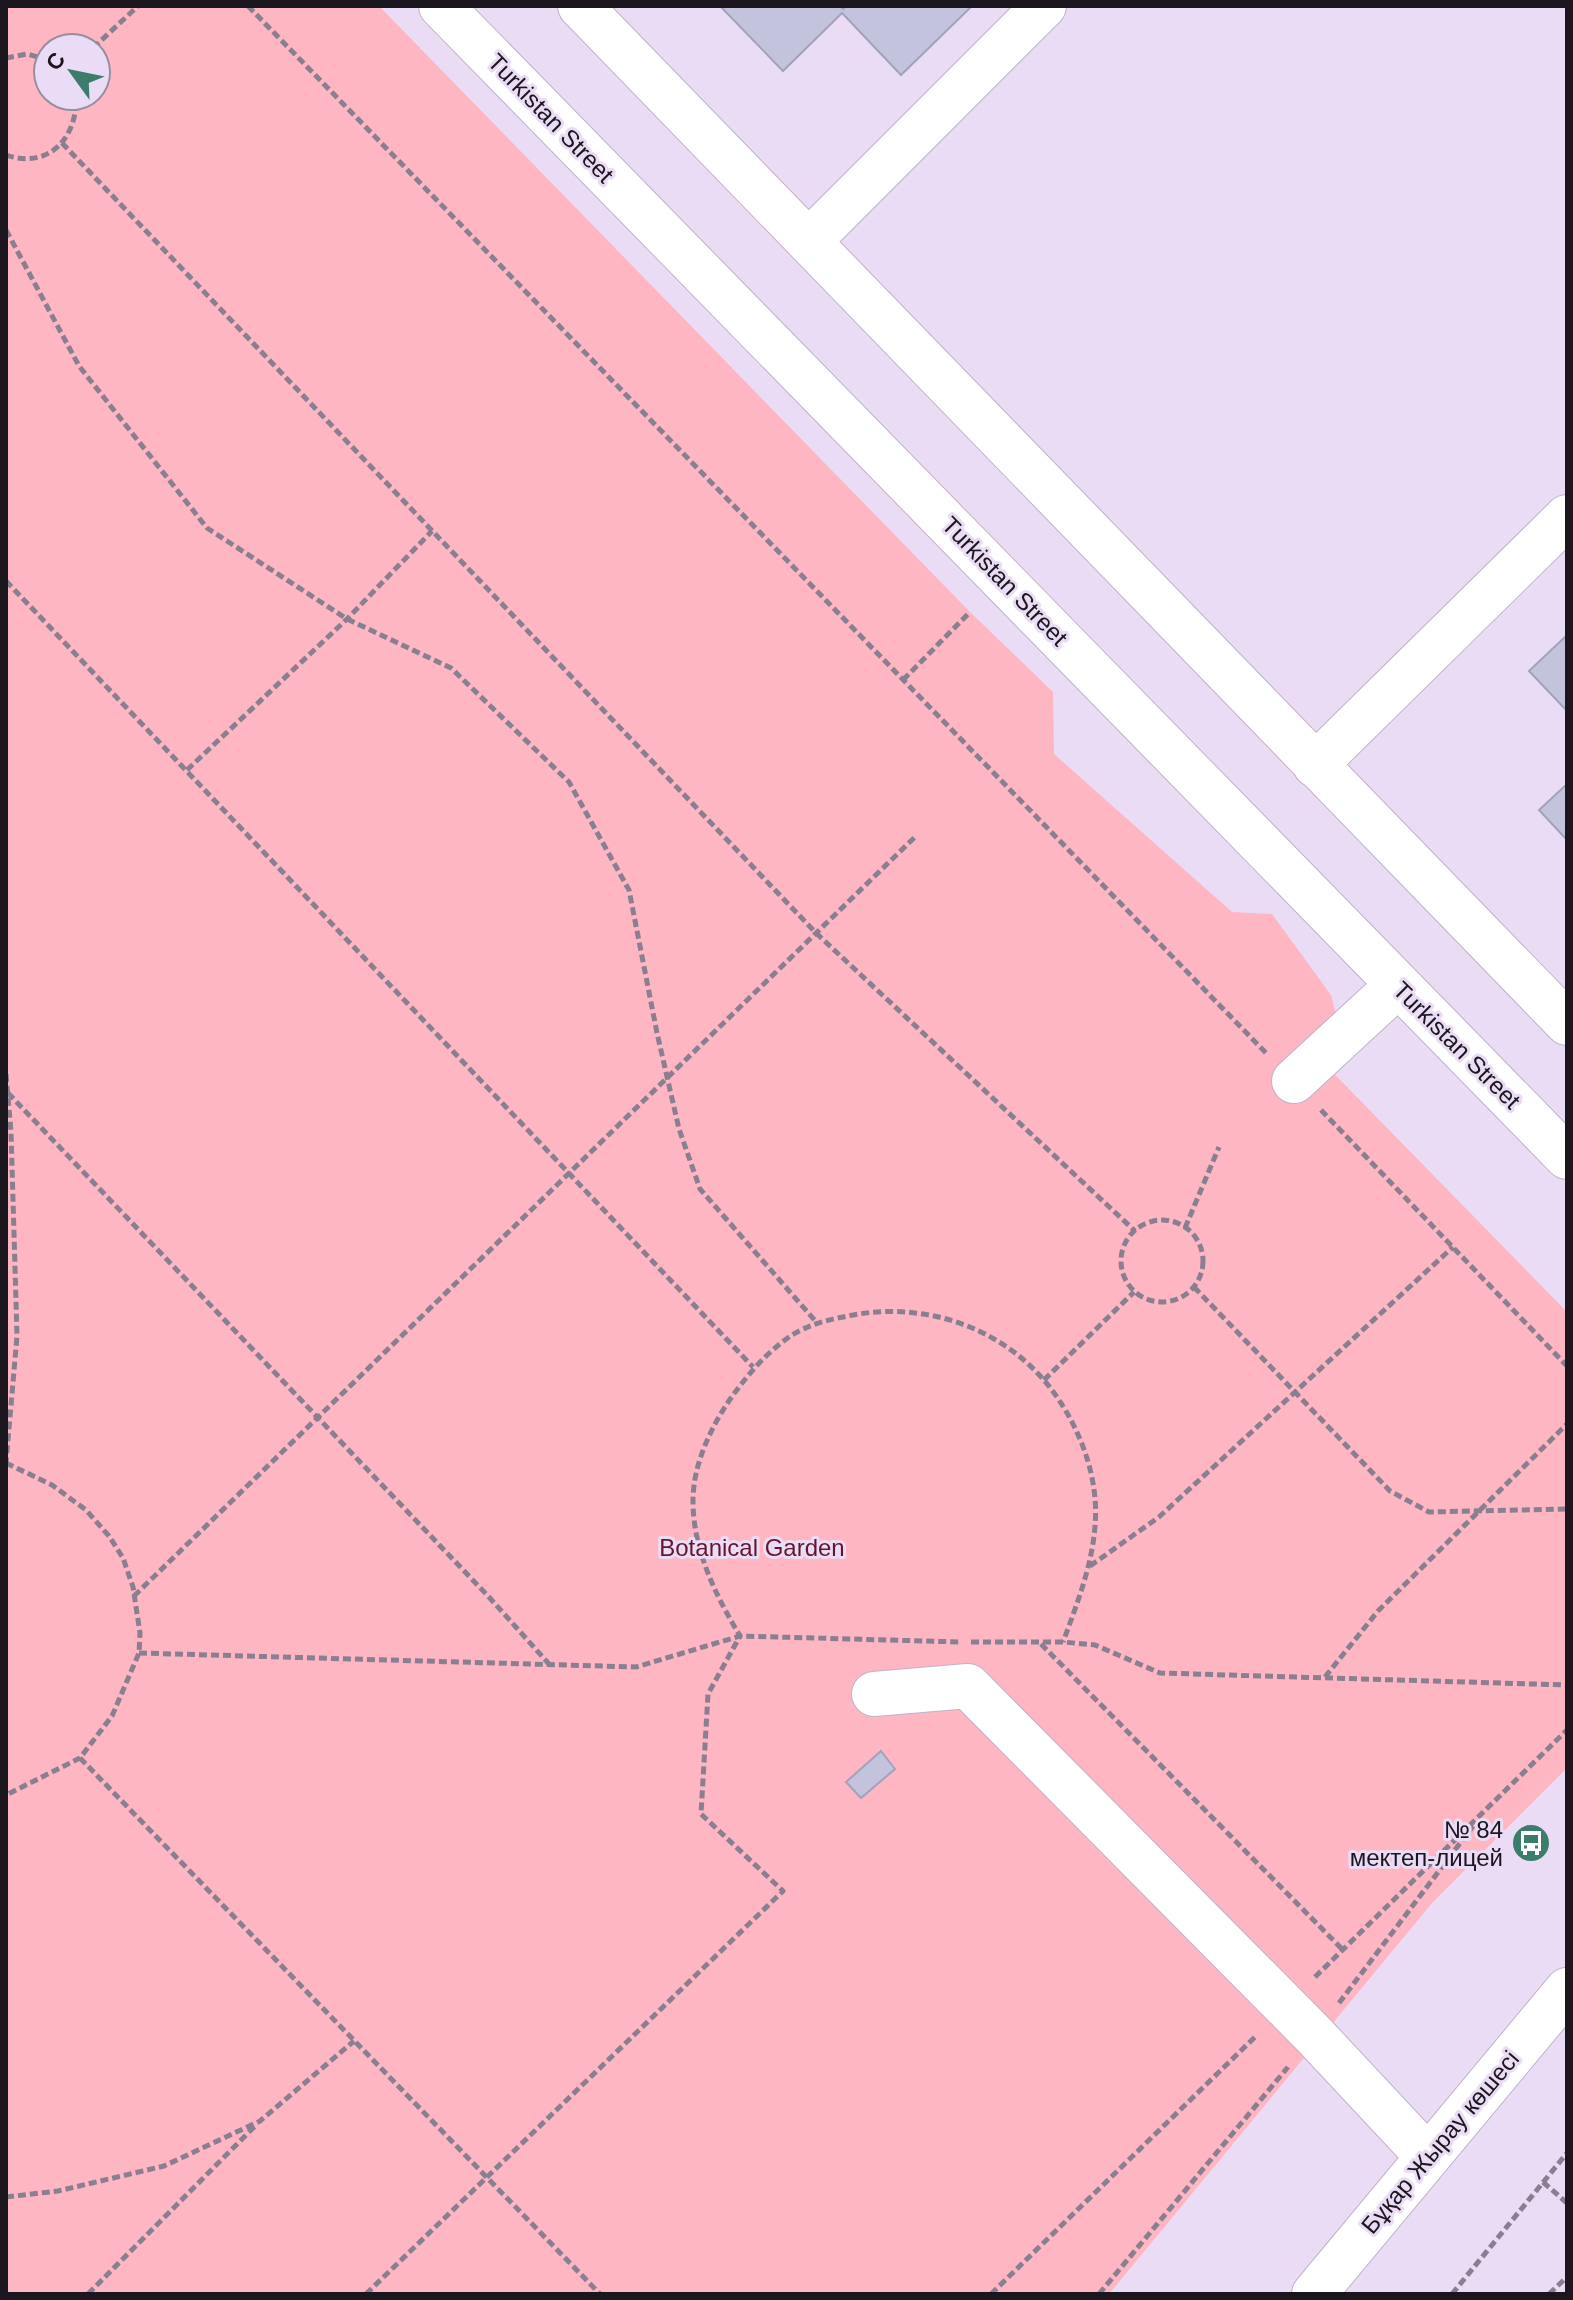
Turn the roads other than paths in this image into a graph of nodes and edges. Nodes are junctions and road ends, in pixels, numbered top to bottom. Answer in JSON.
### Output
{"nodes":[{"id":1,"x":441,"y":6,"type":"edge"},
{"id":2,"x":580,"y":6,"type":"edge"},
{"id":3,"x":1044,"y":6,"type":"edge"},
{"id":4,"x":809,"y":241,"type":"junction"},
{"id":5,"x":1567,"y":517,"type":"edge"},
{"id":6,"x":1315,"y":765,"type":"junction"},
{"id":7,"x":1398,"y":985,"type":"junction"},
{"id":8,"x":1567,"y":1023,"type":"edge"},
{"id":9,"x":1294,"y":1081,"type":"road end"},
{"id":10,"x":1567,"y":1157,"type":"edge"},
{"id":11,"x":874,"y":1694,"type":"dead end"},
{"id":12,"x":1567,"y":1990,"type":"edge"},
{"id":13,"x":1428,"y":2157,"type":"junction"},
{"id":14,"x":1314,"y":2294,"type":"edge"}],
"edges":[{"from":1,"to":7,"type":"main road","name":"Turkistan Street"},
{"from":2,"to":4,"type":"main road"},
{"from":3,"to":4,"type":"main road"},
{"from":4,"to":6,"type":"main road"},
{"from":5,"to":6,"type":"main road"},
{"from":6,"to":8,"type":"main road"},
{"from":7,"to":9,"type":"main road"},
{"from":7,"to":10,"type":"main road","name":"Turkistan Street"},
{"from":11,"to":13,"type":"main road"},
{"from":12,"to":13,"type":"main road","name":"Бұқар Жырау көшесі"},
{"from":13,"to":14,"type":"main road","name":"Бұқар Жырау көшесі"}]}
